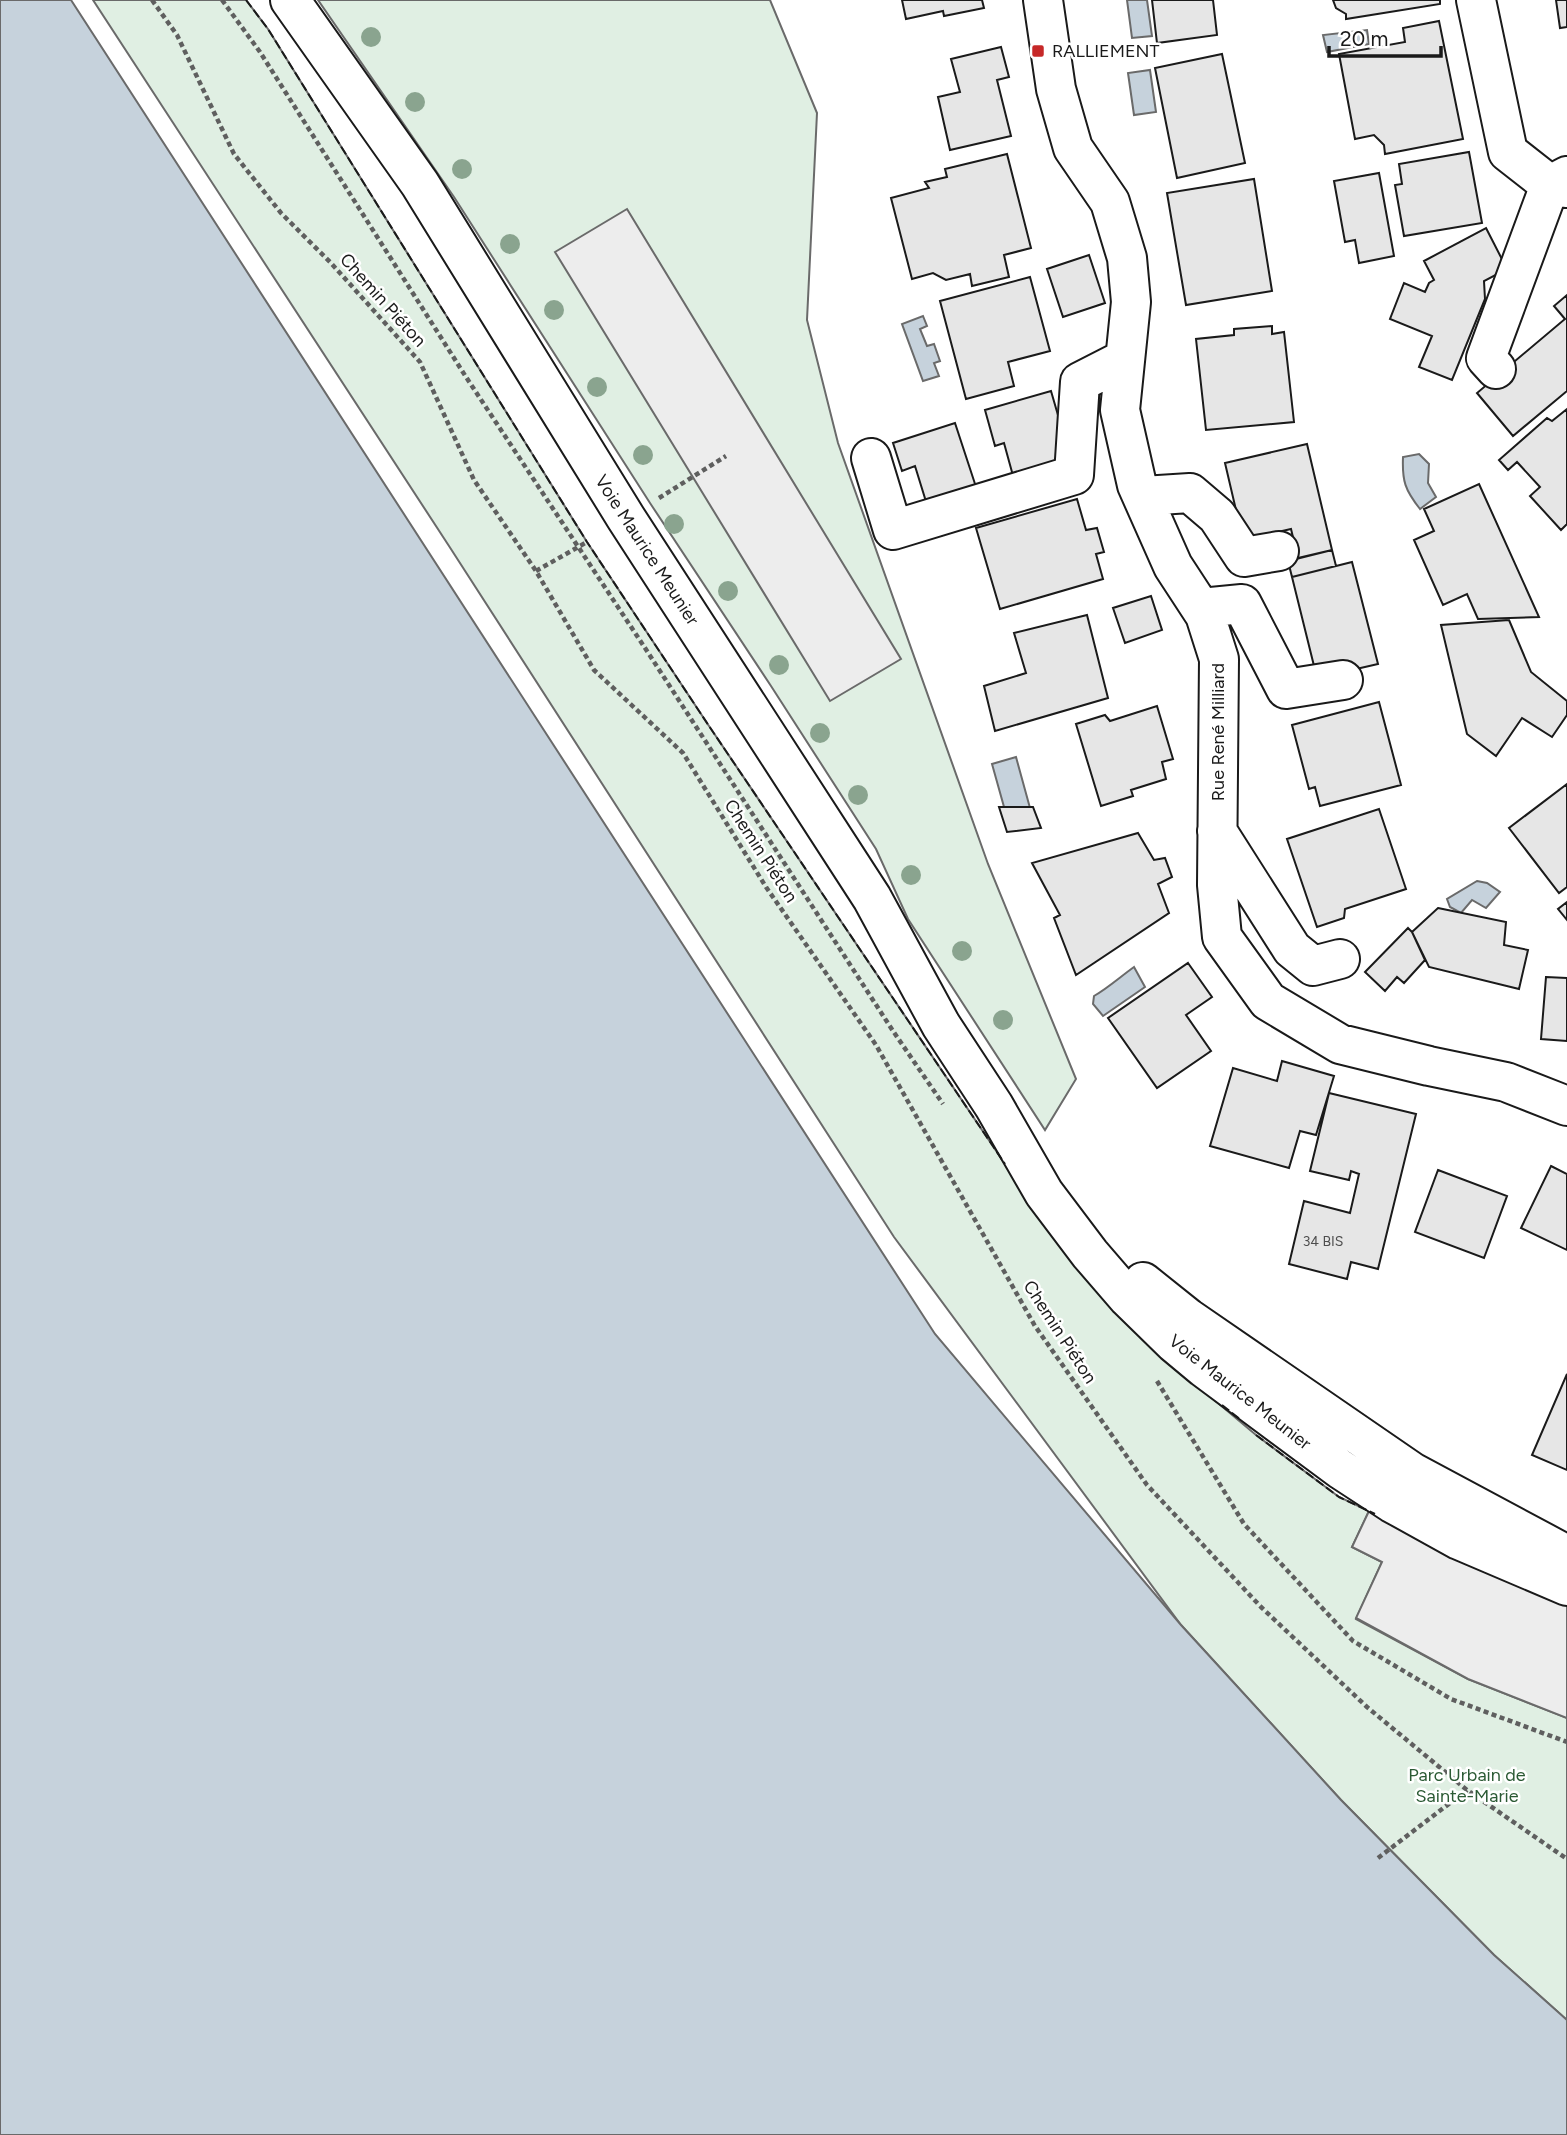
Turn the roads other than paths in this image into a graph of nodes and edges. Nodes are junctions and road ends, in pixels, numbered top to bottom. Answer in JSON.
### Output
{"nodes":[{"id":1,"x":290,"y":0,"type":"edge"},
{"id":2,"x":1043,"y":0,"type":"edge"},
{"id":3,"x":1476,"y":0,"type":"edge"},
{"id":4,"x":1561,"y":183,"type":"edge"},
{"id":5,"x":1125,"y":359,"type":"junction"},
{"id":6,"x":1496,"y":369,"type":"dead end"},
{"id":7,"x":871,"y":458,"type":"dead end"},
{"id":8,"x":1143,"y":496,"type":"junction"},
{"id":9,"x":1279,"y":551,"type":"dead end"},
{"id":10,"x":1200,"y":608,"type":"junction"},
{"id":11,"x":1343,"y":680,"type":"dead end"},
{"id":12,"x":1217,"y":831,"type":"junction"},
{"id":13,"x":1340,"y":959,"type":"dead end"},
{"id":14,"x":994,"y":1106,"type":"junction"},
{"id":15,"x":1567,"y":1106,"type":"edge"},
{"id":16,"x":1340,"y":1469,"type":"junction"},
{"id":17,"x":1478,"y":1509,"type":"junction"},
{"id":18,"x":1567,"y":1555,"type":"edge"},
{"id":19,"x":1567,"y":1586,"type":"edge"}],
"edges":[{"from":1,"to":14,"type":"main road","name":"Voie Maurice Meunier"},
{"from":2,"to":5,"type":"main road","name":"Rue René Milliard"},
{"from":3,"to":4,"type":"main road"},
{"from":4,"to":6,"type":"main road"},
{"from":5,"to":7,"type":"main road"},
{"from":5,"to":8,"type":"main road","name":"Rue René Milliard"},
{"from":8,"to":9,"type":"main road"},
{"from":8,"to":10,"type":"main road","name":"Rue René Milliard"},
{"from":10,"to":11,"type":"main road"},
{"from":10,"to":12,"type":"main road","name":"Rue René Milliard"},
{"from":12,"to":13,"type":"main road"},
{"from":12,"to":15,"type":"main road","name":"Rue René Milliard"},
{"from":14,"to":16,"type":"main road","name":"Voie Maurice Meunier"},
{"from":14,"to":17,"type":"main road","name":"Voie Maurice Meunier"},
{"from":16,"to":17,"type":"main road"},
{"from":16,"to":19,"type":"main road","name":"Voie Maurice Meunier"},
{"from":17,"to":18,"type":"main road","name":"Voie Maurice Meunier"}]}
